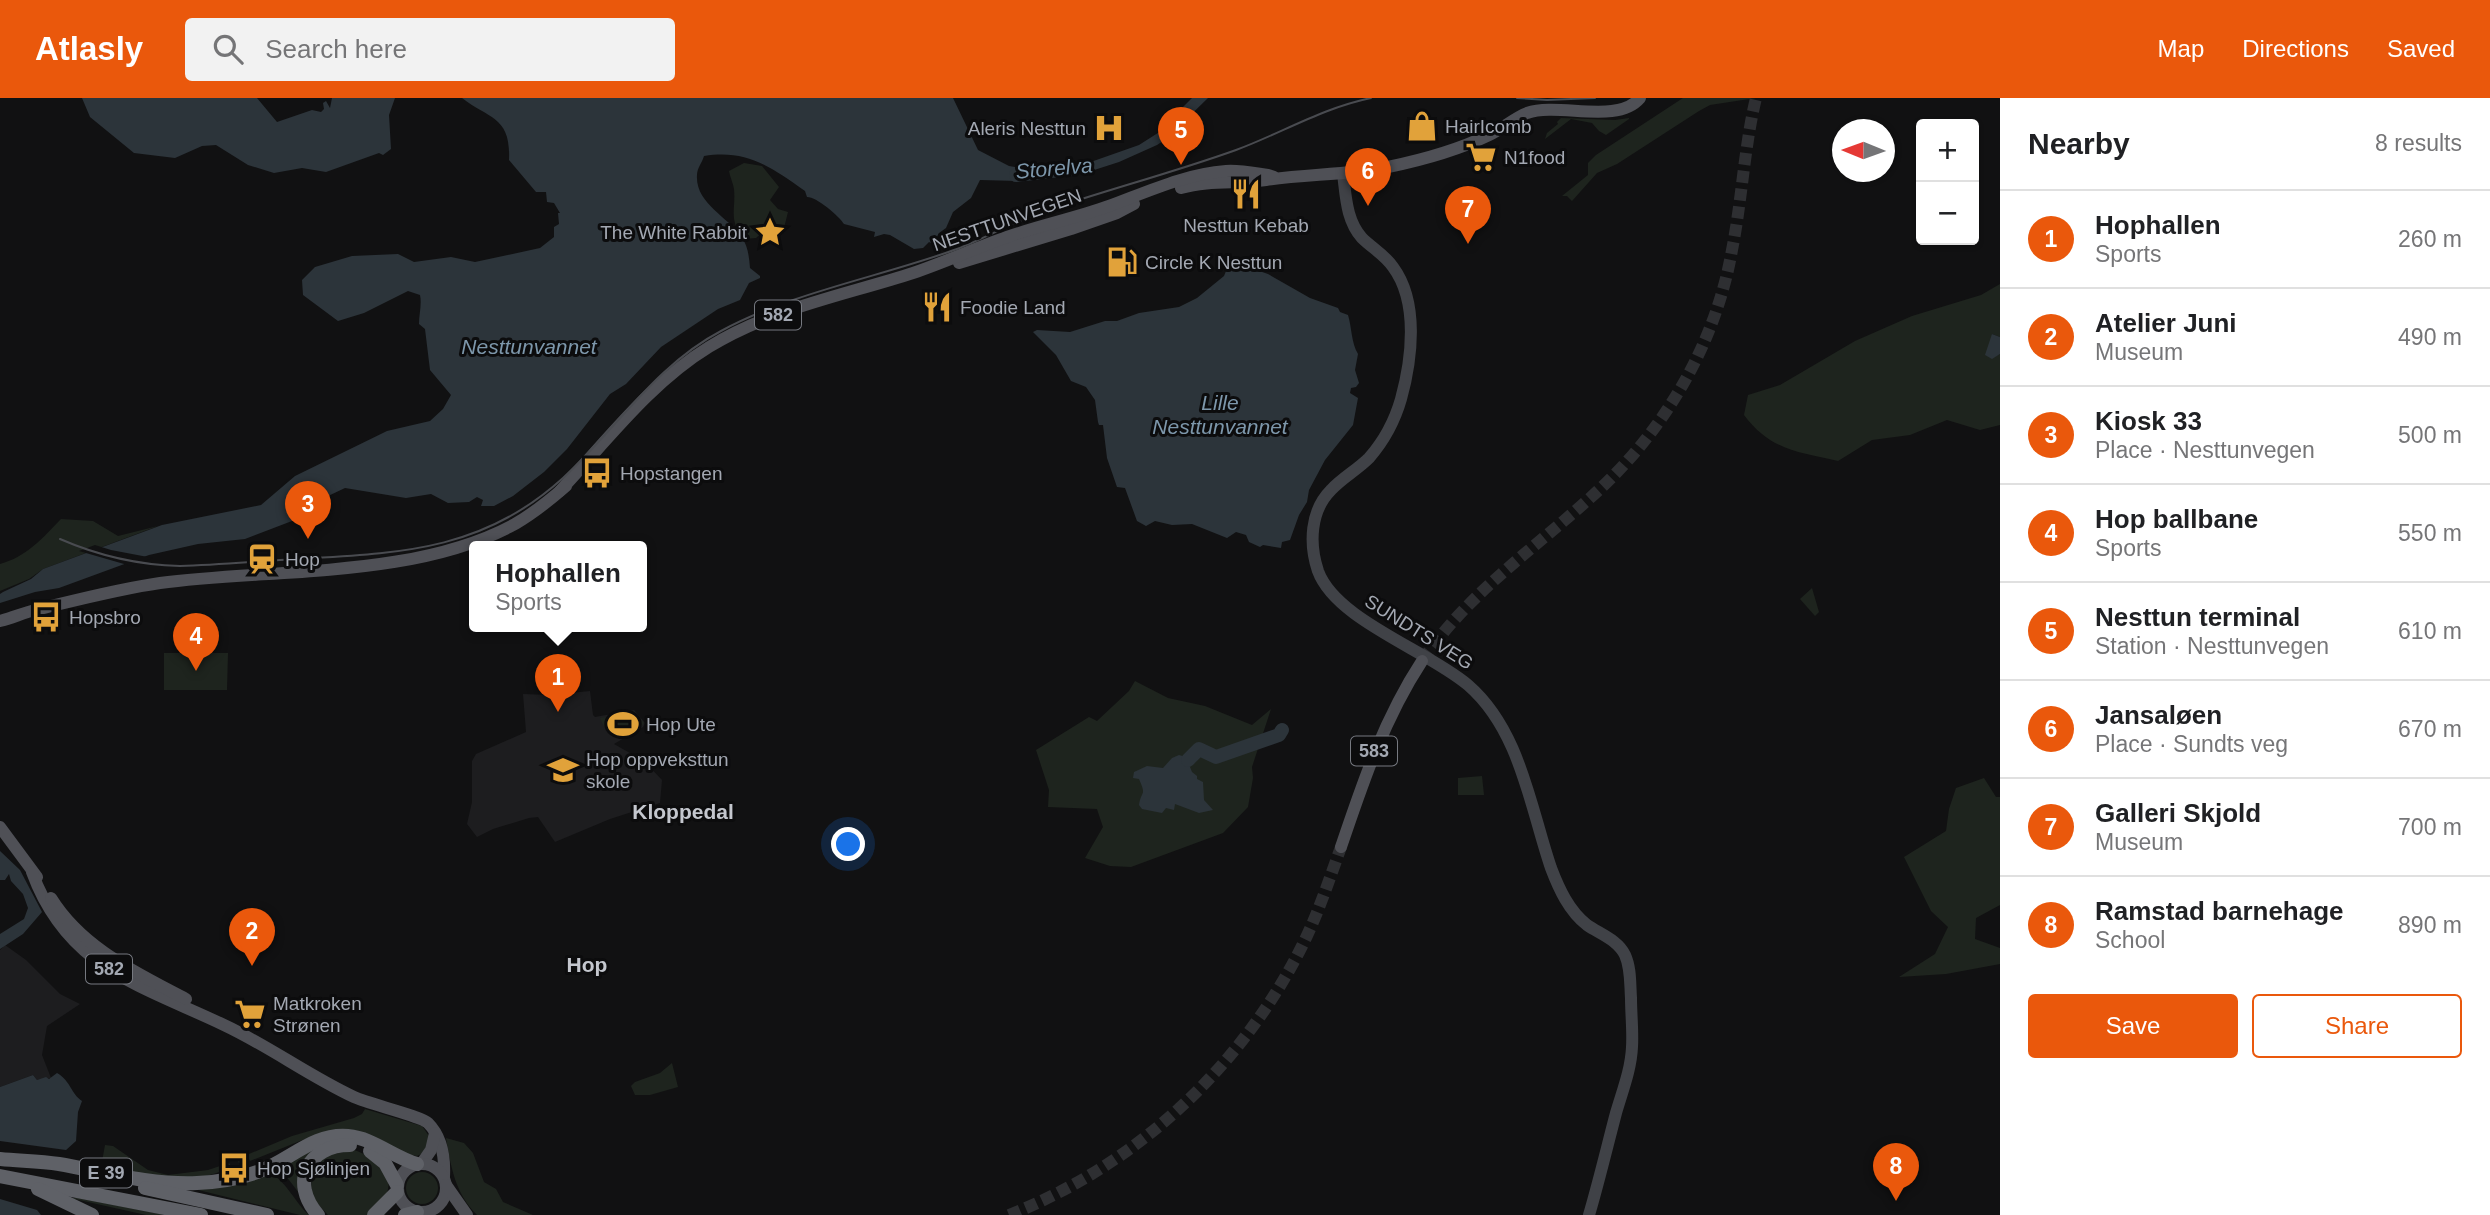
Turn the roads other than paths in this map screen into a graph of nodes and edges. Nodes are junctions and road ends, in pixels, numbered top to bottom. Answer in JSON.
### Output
{"nodes":[{"id":1,"x":1640,"y":98,"type":"edge"},
{"id":2,"x":1343,"y":174,"type":"junction"},
{"id":3,"x":475,"y":541,"type":"edge"},
{"id":4,"x":469,"y":543,"type":"edge"},
{"id":5,"x":32,"y":611,"type":"junction"},
{"id":6,"x":0,"y":613,"type":"edge"},
{"id":7,"x":0,"y":621,"type":"edge"},
{"id":8,"x":1422,"y":661,"type":"tunnel mouth"},
{"id":9,"x":0,"y":827,"type":"edge"},
{"id":10,"x":1341,"y":847,"type":"tunnel mouth"},
{"id":11,"x":435,"y":1133,"type":"junction"},
{"id":12,"x":0,"y":1161,"type":"edge"},
{"id":13,"x":419,"y":1164,"type":"junction"},
{"id":14,"x":5,"y":1177,"type":"edge"},
{"id":15,"x":445,"y":1181,"type":"junction"},
{"id":16,"x":397,"y":1188,"type":"junction"},
{"id":17,"x":197,"y":1214,"type":"edge"},
{"id":18,"x":420,"y":1214,"type":"edge"},
{"id":19,"x":92,"y":1215,"type":"edge"},
{"id":20,"x":267,"y":1215,"type":"edge"},
{"id":21,"x":318,"y":1215,"type":"edge"},
{"id":22,"x":374,"y":1215,"type":"edge"},
{"id":23,"x":467,"y":1215,"type":"edge"},
{"id":24,"x":1590,"y":1215,"type":"edge"}],
"edges":[{"from":1,"to":2,"type":"main road","name":"NESTTUNVEGEN","number":"582"},
{"from":2,"to":3,"type":"main road","name":"NESTTUNVEGEN","number":"582"},
{"from":2,"to":24,"type":"street","name":"SUNDTS VEG"},
{"from":4,"to":5,"type":"main road","name":"NESTTUNVEGEN","number":"582"},
{"from":5,"to":6,"type":"main road","name":"NESTTUNVEGEN","number":"582"},
{"from":5,"to":7,"type":"main road","name":"NESTTUNVEGEN","number":"582"},
{"from":8,"to":10,"type":"main road","number":"583"},
{"from":9,"to":11,"type":"main road","number":"582"},
{"from":11,"to":13,"type":"main road"},
{"from":11,"to":15,"type":"main road"},
{"from":12,"to":13,"type":"highway","number":"E 39"},
{"from":12,"to":20,"type":"highway","number":"E 39"},
{"from":13,"to":15,"type":"main road","number":"E 39"},
{"from":13,"to":16,"type":"main road"},
{"from":14,"to":17,"type":"highway","number":"E 39"},
{"from":14,"to":19,"type":"highway","number":"E 39"},
{"from":15,"to":18,"type":"main road"},
{"from":15,"to":23,"type":"main road"},
{"from":16,"to":18,"type":"main road"},
{"from":16,"to":21,"type":"highway"},
{"from":16,"to":22,"type":"highway"}]}
